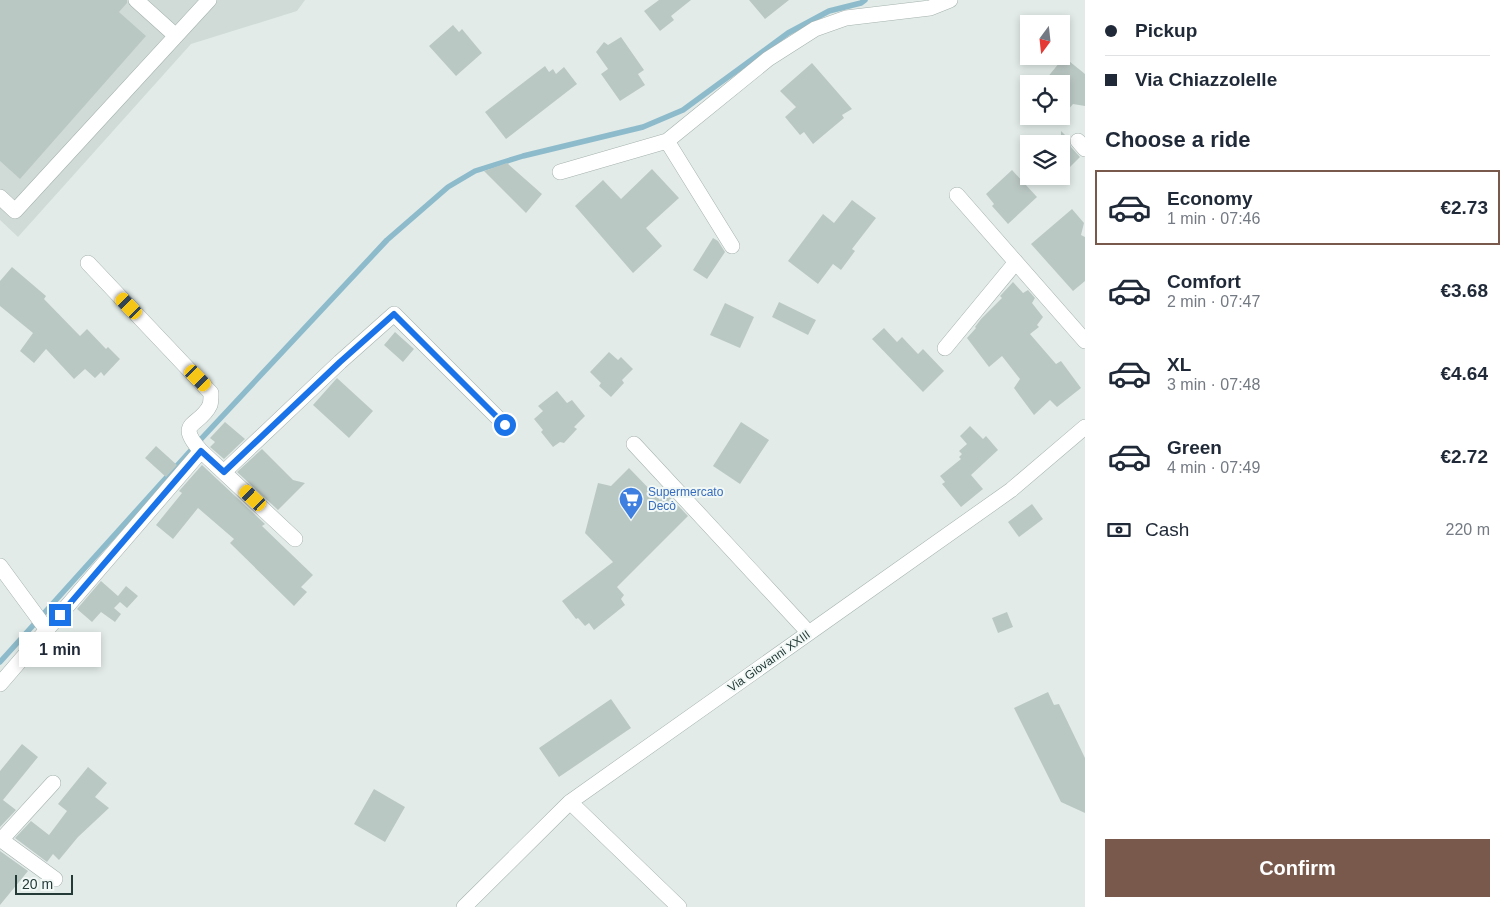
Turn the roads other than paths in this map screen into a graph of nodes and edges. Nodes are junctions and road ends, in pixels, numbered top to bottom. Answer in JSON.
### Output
{"nodes":[{"id":1,"x":136,"y":0,"type":"edge"},
{"id":2,"x":209,"y":0,"type":"edge"},
{"id":3,"x":950,"y":0,"type":"edge"},
{"id":4,"x":176,"y":36,"type":"junction"},
{"id":5,"x":667,"y":140,"type":"junction"},
{"id":6,"x":560,"y":172,"type":"dead end"},
{"id":7,"x":957,"y":194,"type":"dead end"},
{"id":8,"x":0,"y":197,"type":"edge"},
{"id":9,"x":732,"y":246,"type":"dead end"},
{"id":10,"x":1016,"y":262,"type":"junction"},
{"id":11,"x":88,"y":263,"type":"dead end"},
{"id":12,"x":1085,"y":341,"type":"edge"},
{"id":13,"x":945,"y":348,"type":"dead end"},
{"id":14,"x":505,"y":425,"type":"dead end"},
{"id":15,"x":1085,"y":426,"type":"edge"},
{"id":16,"x":634,"y":444,"type":"dead end"},
{"id":17,"x":201,"y":451,"type":"junction"},
{"id":18,"x":224,"y":472,"type":"junction"},
{"id":19,"x":295,"y":538,"type":"dead end"},
{"id":20,"x":0,"y":566,"type":"edge"},
{"id":21,"x":45,"y":627,"type":"junction"},
{"id":22,"x":809,"y":633,"type":"junction"},
{"id":23,"x":0,"y":684,"type":"edge"},
{"id":24,"x":53,"y":784,"type":"dead end"},
{"id":25,"x":570,"y":802,"type":"junction"},
{"id":26,"x":0,"y":840,"type":"edge"},
{"id":27,"x":55,"y":879,"type":"dead end"},
{"id":28,"x":464,"y":907,"type":"edge"},
{"id":29,"x":679,"y":907,"type":"edge"}],
"edges":[{"from":1,"to":4,"type":"street"},
{"from":2,"to":4,"type":"street"},
{"from":3,"to":5,"type":"street"},
{"from":4,"to":8,"type":"street"},
{"from":5,"to":6,"type":"street"},
{"from":5,"to":9,"type":"street"},
{"from":7,"to":10,"type":"street"},
{"from":10,"to":12,"type":"street"},
{"from":10,"to":13,"type":"street"},
{"from":11,"to":17,"type":"street"},
{"from":14,"to":18,"type":"street"},
{"from":15,"to":22,"type":"street","name":"Via Giovanni XXIII"},
{"from":16,"to":22,"type":"street"},
{"from":17,"to":18,"type":"street"},
{"from":17,"to":21,"type":"street"},
{"from":18,"to":19,"type":"street"},
{"from":20,"to":21,"type":"street"},
{"from":21,"to":23,"type":"street"},
{"from":22,"to":25,"type":"street","name":"Via Giovanni XXIII"},
{"from":24,"to":26,"type":"street"},
{"from":25,"to":28,"type":"street","name":"Via Giovanni XXIII"},
{"from":25,"to":29,"type":"street"},
{"from":26,"to":27,"type":"street"}]}
